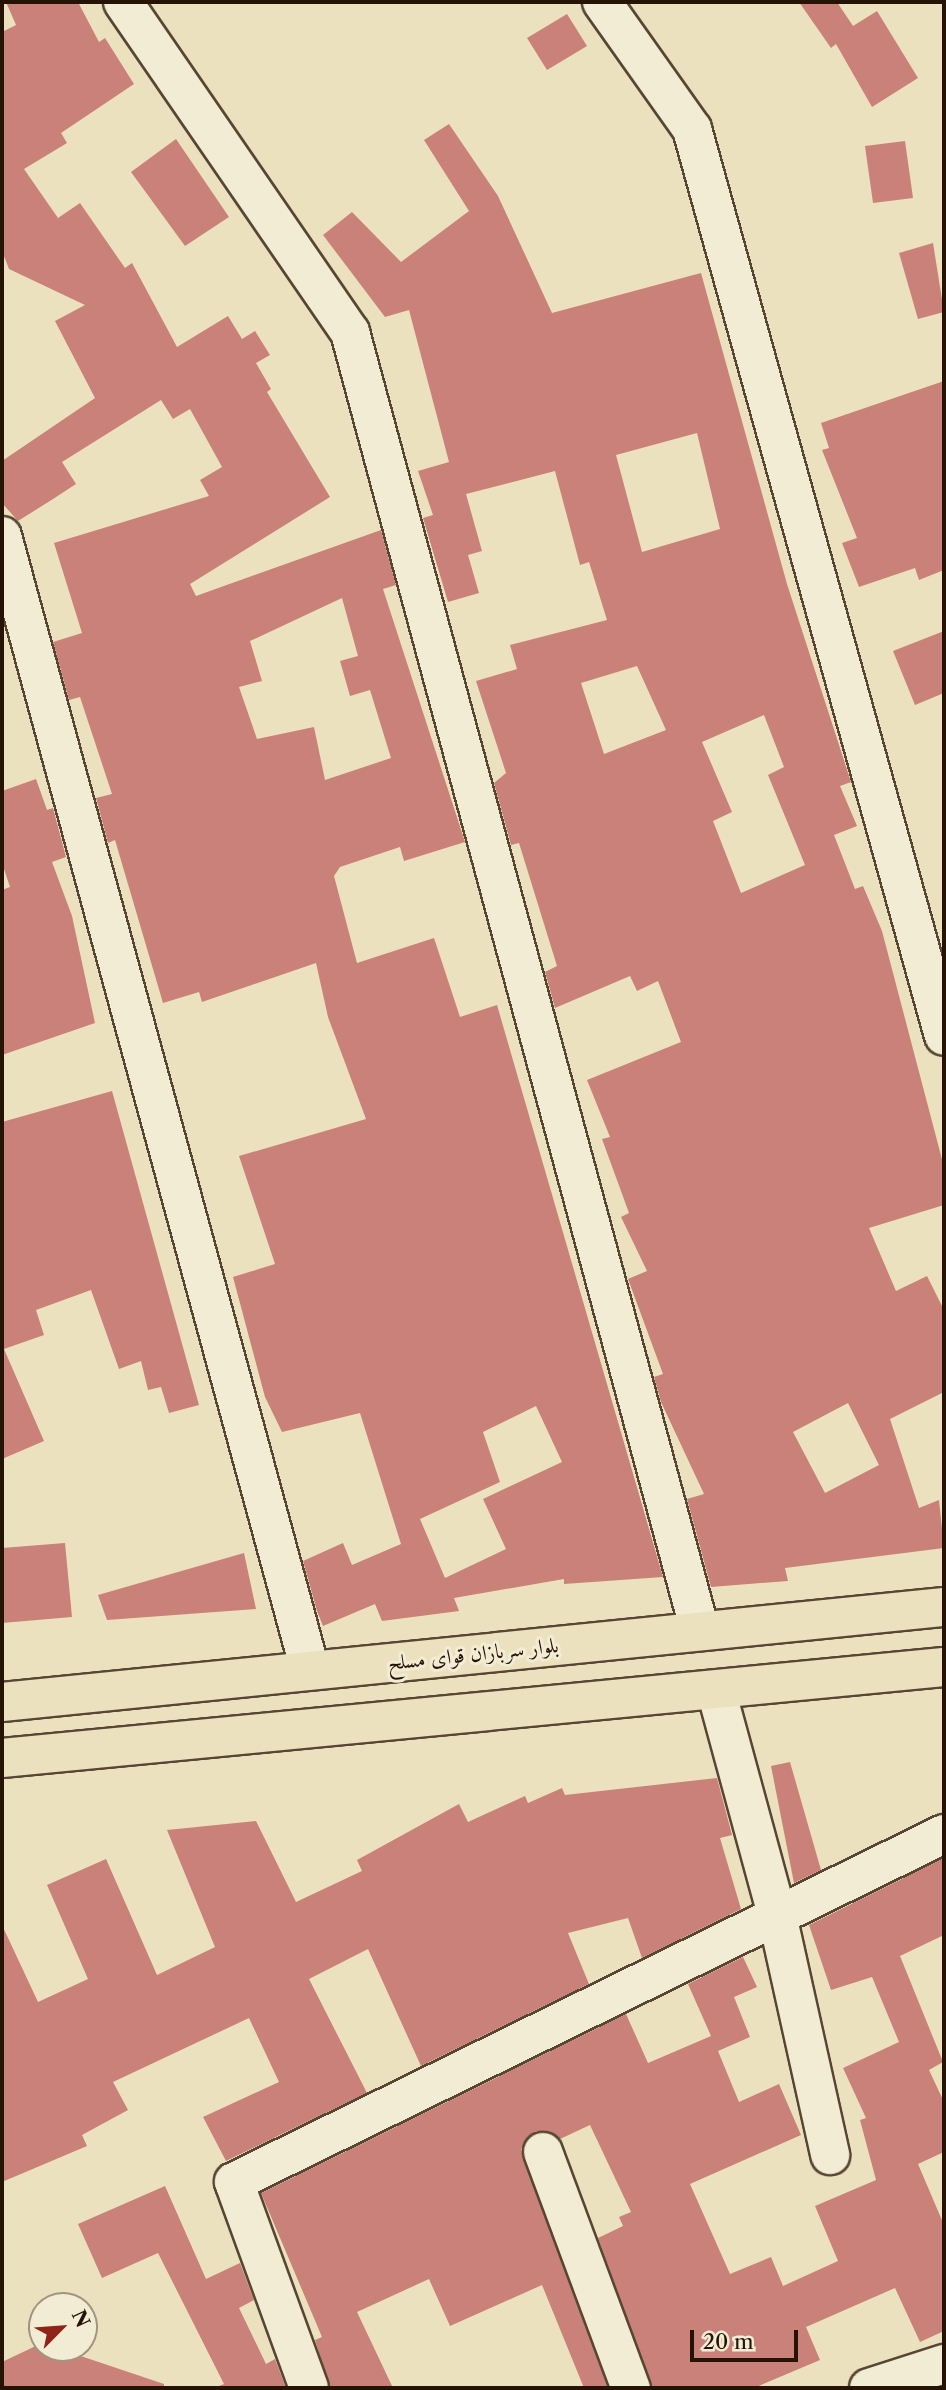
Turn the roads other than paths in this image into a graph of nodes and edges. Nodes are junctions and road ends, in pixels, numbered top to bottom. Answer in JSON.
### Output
{"nodes":[{"id":1,"x":123,"y":2,"type":"edge"},
{"id":2,"x":602,"y":2,"type":"edge"},
{"id":3,"x":2,"y":536,"type":"edge"},
{"id":4,"x":944,"y":1036,"type":"edge"},
{"id":5,"x":944,"y":1607,"type":"edge"},
{"id":6,"x":700,"y":1631,"type":"junction"},
{"id":7,"x":944,"y":1667,"type":"edge"},
{"id":8,"x":310,"y":1670,"type":"junction"},
{"id":9,"x":716,"y":1690,"type":"junction"},
{"id":10,"x":2,"y":1702,"type":"edge"},
{"id":11,"x":2,"y":1758,"type":"edge"},
{"id":12,"x":944,"y":1833,"type":"edge"},
{"id":13,"x":777,"y":1915,"type":"junction"},
{"id":14,"x":543,"y":2152,"type":"dead end"},
{"id":15,"x":830,"y":2155,"type":"dead end"},
{"id":16,"x":944,"y":2364,"type":"edge"},
{"id":17,"x":309,"y":2388,"type":"edge"},
{"id":18,"x":631,"y":2388,"type":"edge"},
{"id":19,"x":869,"y":2388,"type":"edge"}],
"edges":[{"from":1,"to":6,"type":"street"},
{"from":2,"to":4,"type":"street"},
{"from":3,"to":8,"type":"street"},
{"from":5,"to":6,"type":"main road","name":"بلوار سربازان قوای مسلح"},
{"from":6,"to":8,"type":"main road","name":"بلوار سربازان قوای مسلح"},
{"from":7,"to":9,"type":"main road"},
{"from":8,"to":10,"type":"main road","name":"بلوار سربازان قوای مسلح"},
{"from":9,"to":11,"type":"main road"},
{"from":9,"to":13,"type":"street"},
{"from":12,"to":13,"type":"street"},
{"from":13,"to":15,"type":"street"},
{"from":13,"to":17,"type":"street"},
{"from":14,"to":18,"type":"street"},
{"from":16,"to":19,"type":"street"}]}
